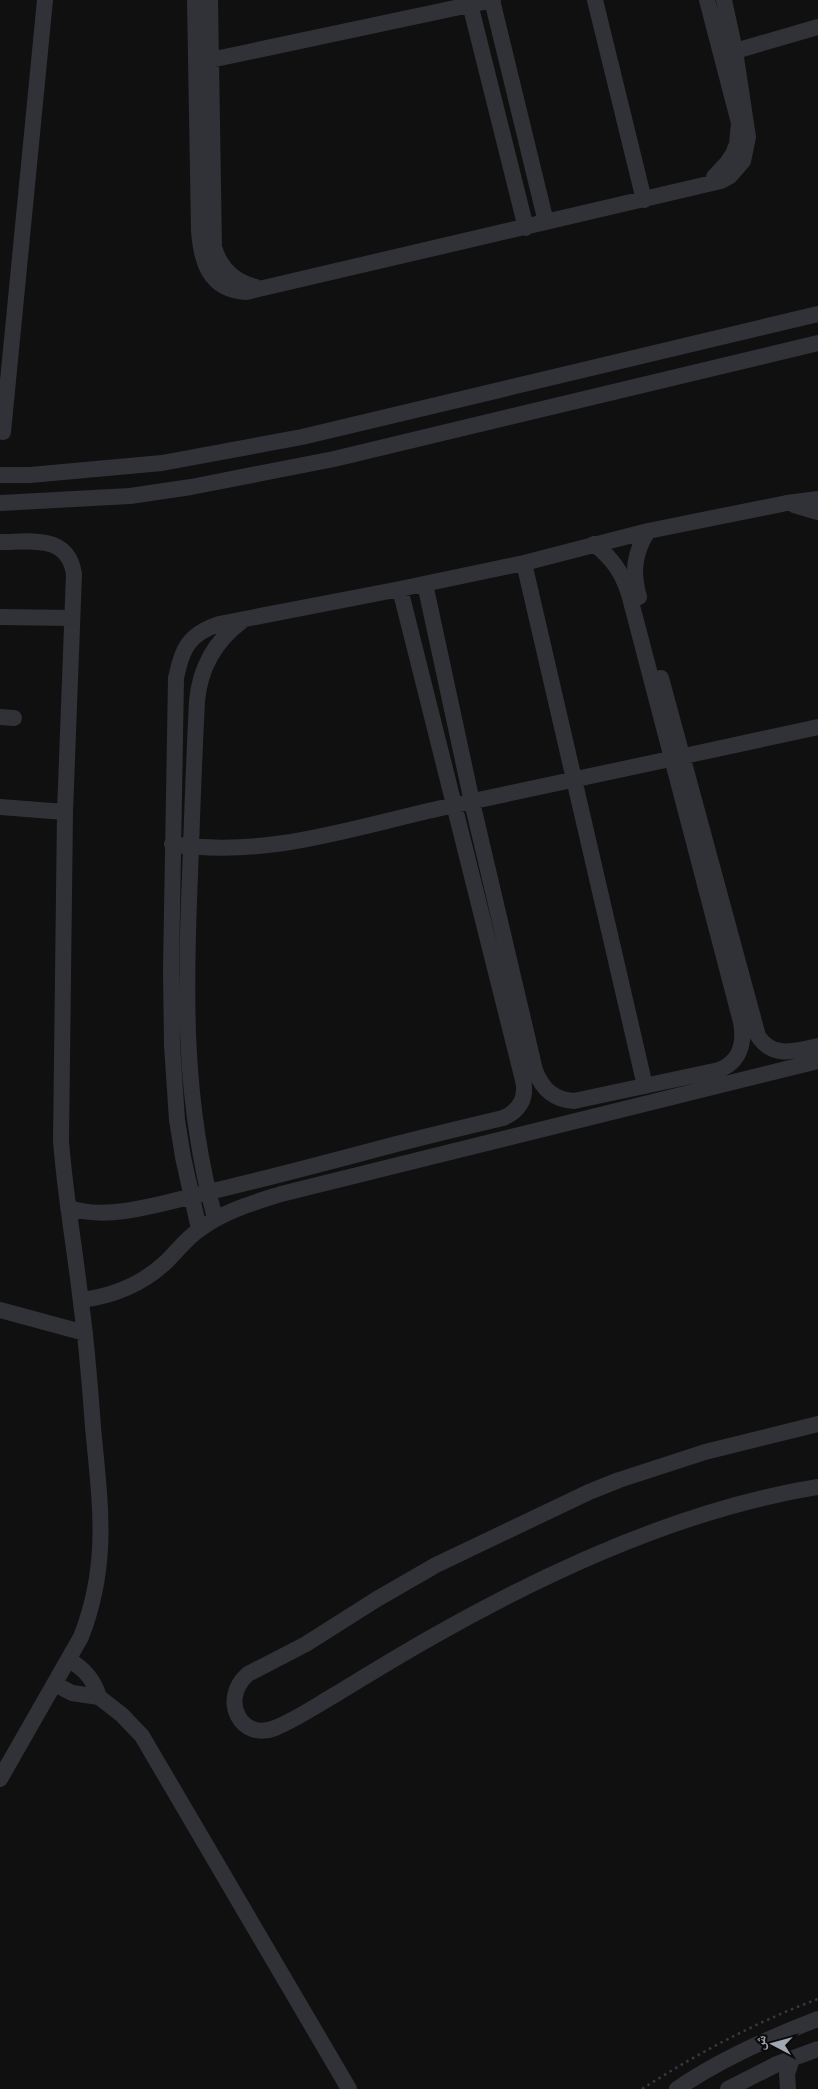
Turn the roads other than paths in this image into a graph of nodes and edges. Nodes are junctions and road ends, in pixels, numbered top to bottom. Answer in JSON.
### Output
{"nodes":[{"id":1,"x":45,"y":0,"type":"edge"},
{"id":2,"x":195,"y":0,"type":"edge"},
{"id":3,"x":210,"y":0,"type":"edge"},
{"id":4,"x":492,"y":0,"type":"edge"},
{"id":5,"x":595,"y":0,"type":"edge"},
{"id":6,"x":707,"y":0,"type":"edge"},
{"id":7,"x":724,"y":0,"type":"edge"},
{"id":8,"x":470,"y":2,"type":"edge"},
{"id":9,"x":818,"y":26,"type":"edge"},
{"id":10,"x":728,"y":53,"type":"junction"},
{"id":11,"x":203,"y":62,"type":"junction"},
{"id":12,"x":644,"y":200,"type":"junction"},
{"id":13,"x":546,"y":222,"type":"junction"},
{"id":14,"x":526,"y":228,"type":"junction"},
{"id":15,"x":818,"y":314,"type":"edge"},
{"id":16,"x":818,"y":344,"type":"edge"},
{"id":17,"x":3,"y":432,"type":"dead end"},
{"id":18,"x":0,"y":475,"type":"edge"},
{"id":19,"x":818,"y":499,"type":"edge"},
{"id":20,"x":0,"y":503,"type":"edge"},
{"id":21,"x":787,"y":503,"type":"junction"},
{"id":22,"x":818,"y":512,"type":"edge"},
{"id":23,"x":648,"y":531,"type":"junction"},
{"id":24,"x":0,"y":542,"type":"edge"},
{"id":25,"x":594,"y":544,"type":"junction"},
{"id":26,"x":524,"y":562,"type":"junction"},
{"id":27,"x":425,"y":584,"type":"junction"},
{"id":28,"x":400,"y":589,"type":"junction"},
{"id":29,"x":0,"y":617,"type":"edge"},
{"id":30,"x":72,"y":618,"type":"junction"},
{"id":31,"x":244,"y":620,"type":"junction"},
{"id":32,"x":818,"y":727,"type":"edge"},
{"id":33,"x":677,"y":758,"type":"junction"},
{"id":34,"x":574,"y":780,"type":"junction"},
{"id":35,"x":472,"y":802,"type":"junction"},
{"id":36,"x":454,"y":806,"type":"junction"},
{"id":37,"x":0,"y":807,"type":"edge"},
{"id":38,"x":65,"y":812,"type":"junction"},
{"id":39,"x":172,"y":844,"type":"junction"},
{"id":40,"x":191,"y":847,"type":"junction"},
{"id":41,"x":818,"y":1046,"type":"edge"},
{"id":42,"x":818,"y":1061,"type":"edge"},
{"id":43,"x":645,"y":1086,"type":"junction"},
{"id":44,"x":208,"y":1192,"type":"junction"},
{"id":45,"x":192,"y":1196,"type":"junction"},
{"id":46,"x":68,"y":1207,"type":"junction"},
{"id":47,"x":215,"y":1218,"type":"junction"},
{"id":48,"x":199,"y":1229,"type":"junction"},
{"id":49,"x":81,"y":1300,"type":"junction"},
{"id":50,"x":0,"y":1310,"type":"edge"},
{"id":51,"x":85,"y":1333,"type":"junction"},
{"id":52,"x":818,"y":1424,"type":"edge"},
{"id":53,"x":818,"y":1487,"type":"edge"},
{"id":54,"x":69,"y":1660,"type":"junction"},
{"id":55,"x":55,"y":1684,"type":"junction"},
{"id":56,"x":99,"y":1697,"type":"junction"},
{"id":57,"x":0,"y":1779,"type":"edge"},
{"id":58,"x":818,"y":2019,"type":"edge"},
{"id":59,"x":818,"y":2049,"type":"edge"},
{"id":60,"x":792,"y":2059,"type":"junction"},
{"id":61,"x":737,"y":2087,"type":"edge"},
{"id":62,"x":349,"y":2089,"type":"edge"},
{"id":63,"x":677,"y":2089,"type":"edge"},
{"id":64,"x":788,"y":2089,"type":"edge"}],
"edges":[{"from":1,"to":17,"type":"street"},
{"from":2,"to":11,"type":"street"},
{"from":3,"to":11,"type":"street"},
{"from":4,"to":8,"type":"street"},
{"from":4,"to":13,"type":"street"},
{"from":5,"to":12,"type":"street"},
{"from":6,"to":10,"type":"street"},
{"from":7,"to":10,"type":"street"},
{"from":8,"to":11,"type":"street"},
{"from":8,"to":14,"type":"street"},
{"from":9,"to":10,"type":"street"},
{"from":10,"to":12,"type":"street"},
{"from":11,"to":14,"type":"street"},
{"from":12,"to":13,"type":"street"},
{"from":13,"to":14,"type":"street"},
{"from":15,"to":18,"type":"street"},
{"from":16,"to":20,"type":"street"},
{"from":19,"to":21,"type":"street"},
{"from":21,"to":22,"type":"street"},
{"from":21,"to":23,"type":"street"},
{"from":23,"to":25,"type":"street"},
{"from":23,"to":33,"type":"street"},
{"from":24,"to":30,"type":"street"},
{"from":25,"to":26,"type":"street"},
{"from":25,"to":33,"type":"street"},
{"from":26,"to":27,"type":"street"},
{"from":26,"to":34,"type":"street"},
{"from":27,"to":28,"type":"street"},
{"from":27,"to":35,"type":"street"},
{"from":28,"to":31,"type":"street"},
{"from":28,"to":36,"type":"street"},
{"from":29,"to":30,"type":"street"},
{"from":30,"to":38,"type":"street"},
{"from":31,"to":39,"type":"street"},
{"from":31,"to":40,"type":"street"},
{"from":32,"to":33,"type":"street"},
{"from":33,"to":34,"type":"street"},
{"from":33,"to":41,"type":"street"},
{"from":33,"to":43,"type":"street"},
{"from":34,"to":35,"type":"street"},
{"from":34,"to":43,"type":"street"},
{"from":35,"to":36,"type":"street"},
{"from":35,"to":43,"type":"street"},
{"from":36,"to":40,"type":"street"},
{"from":36,"to":44,"type":"street"},
{"from":37,"to":38,"type":"street"},
{"from":38,"to":46,"type":"street"},
{"from":39,"to":40,"type":"street"},
{"from":39,"to":45,"type":"street"},
{"from":40,"to":44,"type":"street"},
{"from":42,"to":47,"type":"street"},
{"from":44,"to":45,"type":"street"},
{"from":44,"to":47,"type":"street"},
{"from":45,"to":46,"type":"street"},
{"from":45,"to":48,"type":"street"},
{"from":46,"to":49,"type":"street"},
{"from":47,"to":48,"type":"street"},
{"from":48,"to":49,"type":"street"},
{"from":49,"to":51,"type":"street"},
{"from":50,"to":51,"type":"street"},
{"from":51,"to":54,"type":"street"},
{"from":52,"to":53,"type":"street"},
{"from":54,"to":55,"type":"street"},
{"from":54,"to":56,"type":"street"},
{"from":55,"to":56,"type":"street"},
{"from":55,"to":57,"type":"street"},
{"from":56,"to":62,"type":"street"},
{"from":58,"to":63,"type":"street"},
{"from":59,"to":60,"type":"street"},
{"from":60,"to":61,"type":"street"},
{"from":60,"to":64,"type":"street"}]}
